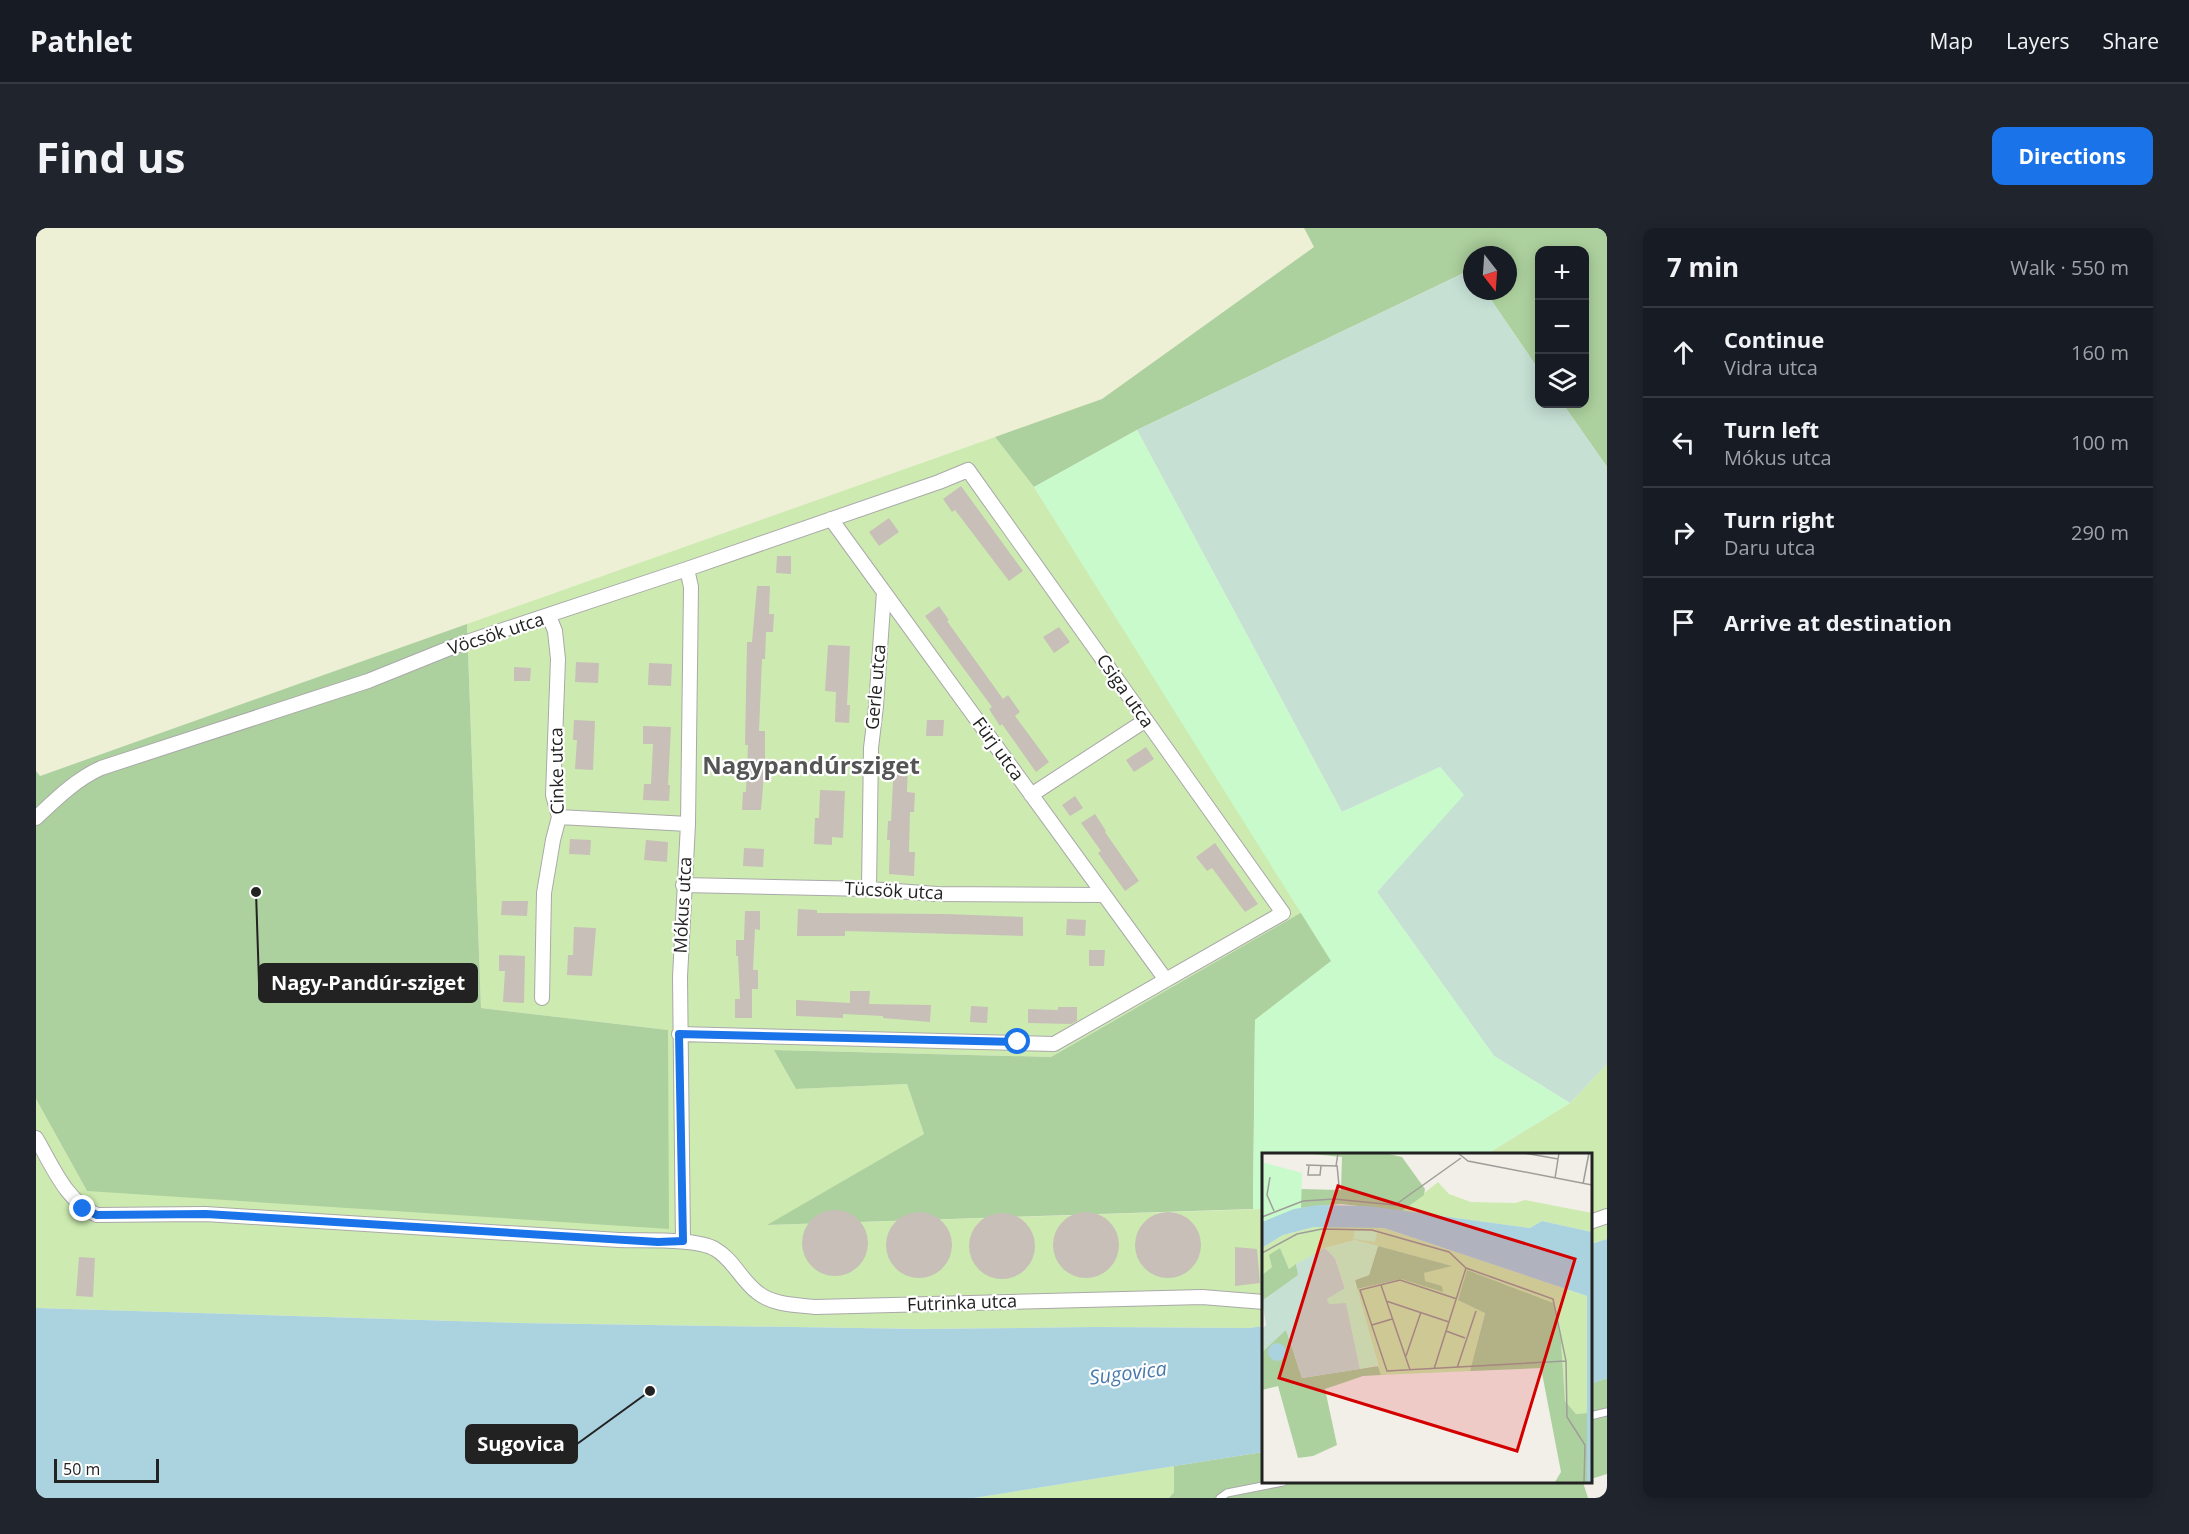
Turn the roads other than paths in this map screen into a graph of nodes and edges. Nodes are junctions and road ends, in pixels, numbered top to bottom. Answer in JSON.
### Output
{"nodes":[{"id":1,"x":968,"y":470,"type":"joint"},
{"id":2,"x":831,"y":519,"type":"junction"},
{"id":3,"x":687,"y":569,"type":"junction"},
{"id":4,"x":884,"y":592,"type":"junction"},
{"id":5,"x":549,"y":616,"type":"junction"},
{"id":6,"x":1146,"y":720,"type":"junction"},
{"id":7,"x":1031,"y":795,"type":"junction"},
{"id":8,"x":559,"y":817,"type":"junction"},
{"id":9,"x":36,"y":818,"type":"edge"},
{"id":10,"x":688,"y":824,"type":"junction"},
{"id":11,"x":683,"y":885,"type":"junction"},
{"id":12,"x":869,"y":889,"type":"junction"},
{"id":13,"x":1104,"y":895,"type":"junction"},
{"id":14,"x":1166,"y":980,"type":"junction"},
{"id":15,"x":542,"y":998,"type":"dead end"},
{"id":16,"x":679,"y":1034,"type":"junction"},
{"id":17,"x":36,"y":1138,"type":"edge"},
{"id":18,"x":1607,"y":1216,"type":"edge"},
{"id":19,"x":1592,"y":1221,"type":"edge"},
{"id":20,"x":683,"y":1241,"type":"junction"},
{"id":21,"x":1262,"y":1302,"type":"edge"},
{"id":22,"x":1607,"y":1412,"type":"edge"},
{"id":23,"x":1592,"y":1416,"type":"edge"},
{"id":24,"x":1277,"y":1483,"type":"edge"},
{"id":25,"x":1220,"y":1498,"type":"edge"}],
"edges":[{"from":1,"to":2,"type":"street","name":"Vöcsök utca"},
{"from":1,"to":6,"type":"street","name":"Csiga utca"},
{"from":2,"to":3,"type":"street","name":"Vöcsök utca"},
{"from":2,"to":4,"type":"street","name":"Fürj utca"},
{"from":3,"to":5,"type":"street","name":"Vöcsök utca"},
{"from":3,"to":10,"type":"street","name":"Mókus utca"},
{"from":4,"to":7,"type":"street","name":"Fürj utca"},
{"from":4,"to":12,"type":"street","name":"Gerle utca"},
{"from":5,"to":8,"type":"street","name":"Cinke utca"},
{"from":5,"to":9,"type":"street","name":"Vöcsök utca"},
{"from":6,"to":7,"type":"street"},
{"from":6,"to":14,"type":"street","name":"Csiga utca"},
{"from":7,"to":13,"type":"street","name":"Fürj utca"},
{"from":8,"to":10,"type":"street"},
{"from":8,"to":15,"type":"street","name":"Cinke utca"},
{"from":10,"to":11,"type":"street","name":"Mókus utca"},
{"from":11,"to":12,"type":"street","name":"Tücsök utca"},
{"from":11,"to":16,"type":"street","name":"Mókus utca"},
{"from":12,"to":13,"type":"street","name":"Tücsök utca"},
{"from":13,"to":14,"type":"street","name":"Fürj utca"},
{"from":14,"to":16,"type":"street"},
{"from":16,"to":20,"type":"street","name":"Mókus utca"},
{"from":17,"to":20,"type":"street","name":"Futrinka utca"},
{"from":18,"to":19,"type":"street"},
{"from":20,"to":21,"type":"street","name":"Futrinka utca"},
{"from":22,"to":23,"type":"lane"},
{"from":24,"to":25,"type":"lane"}]}
